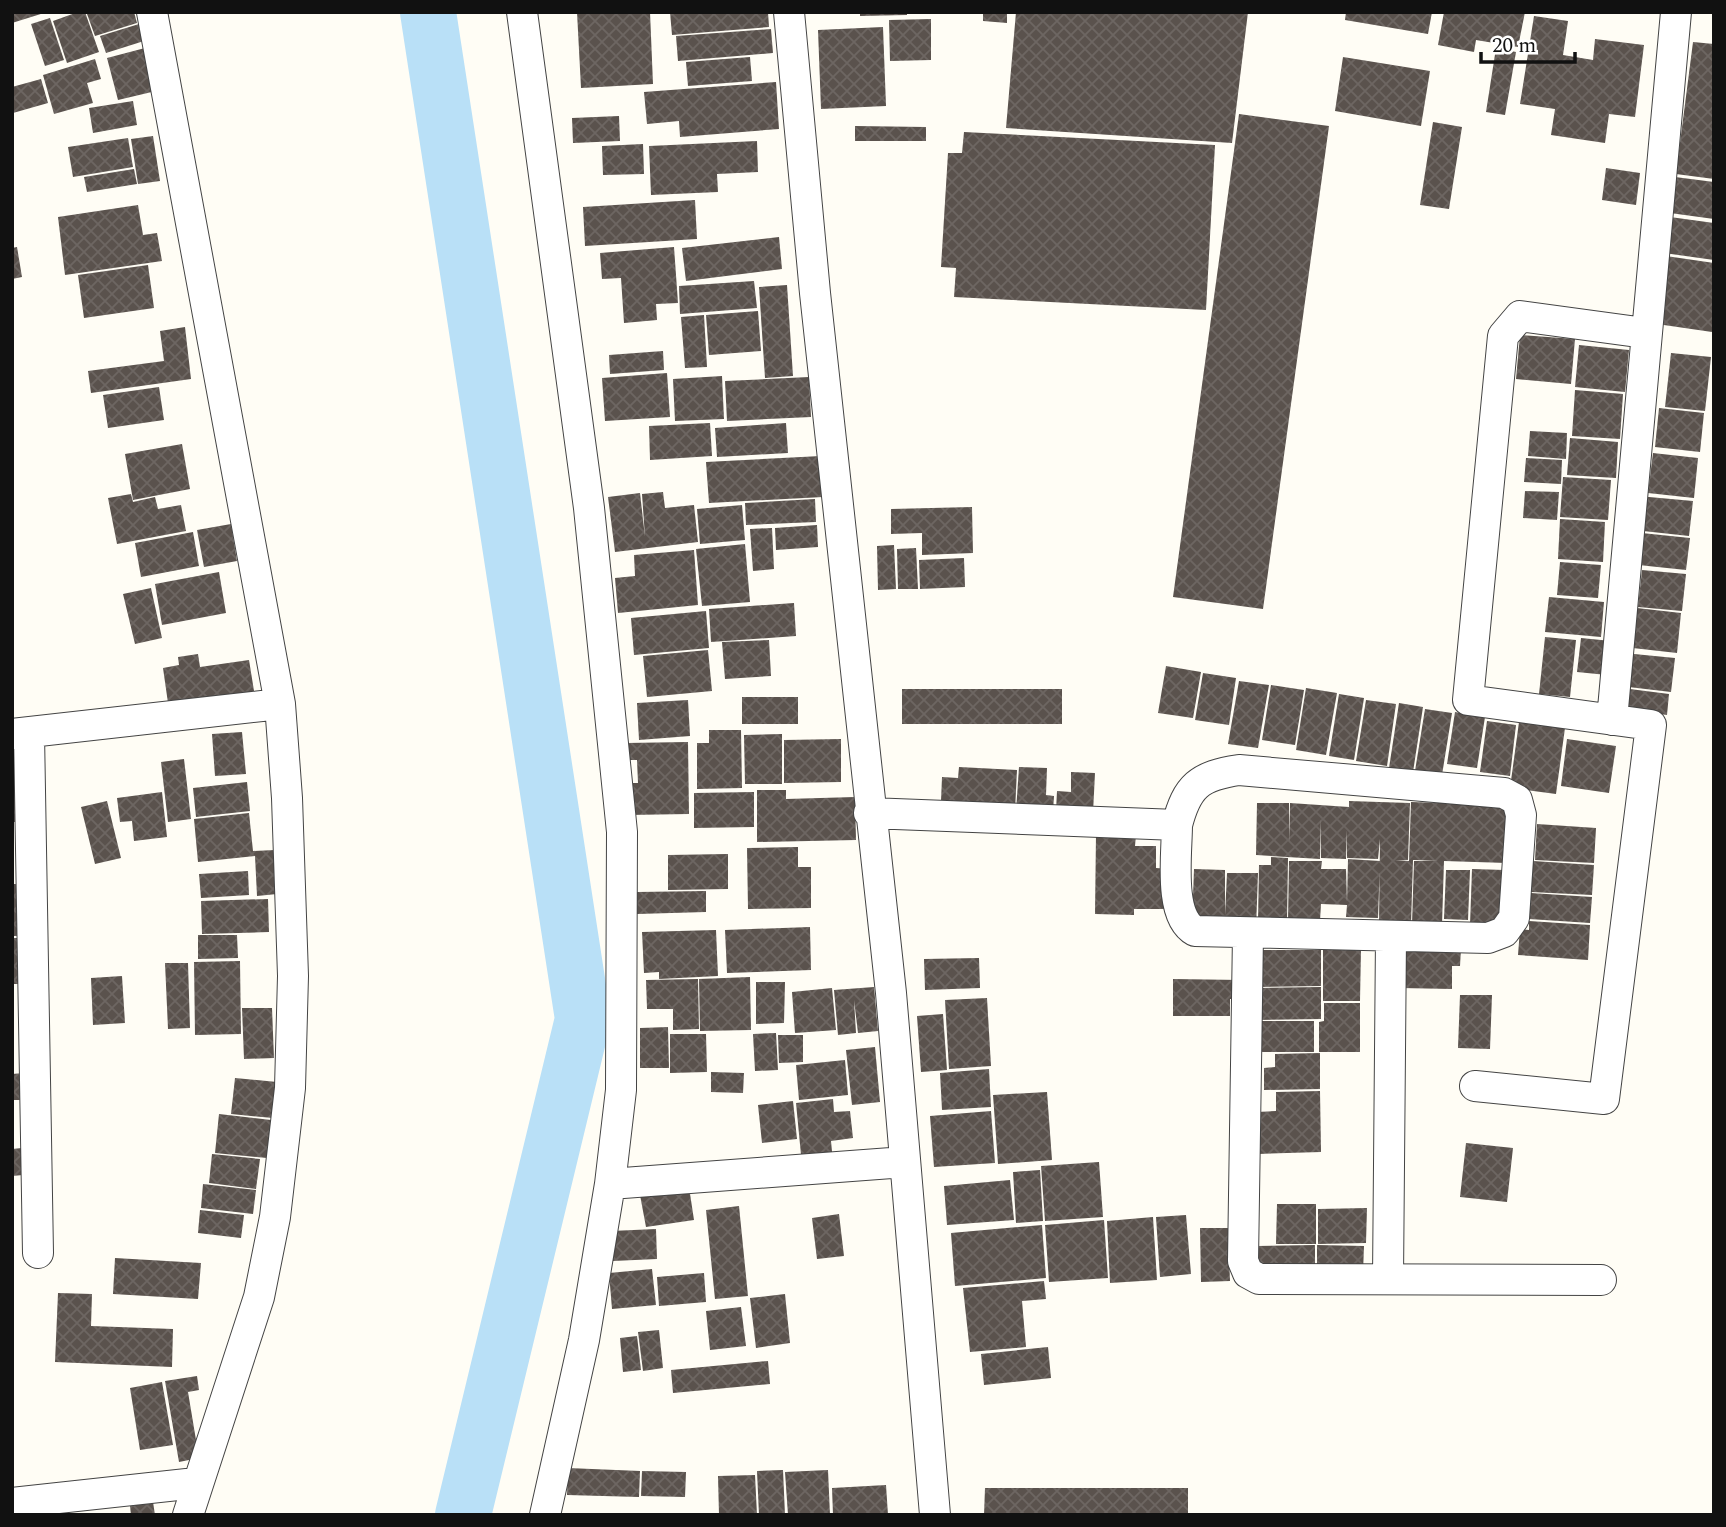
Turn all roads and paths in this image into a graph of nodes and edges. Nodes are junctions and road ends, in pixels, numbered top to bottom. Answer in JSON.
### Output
{"nodes":[{"id":1,"x":152,"y":12,"type":"edge"},
{"id":2,"x":522,"y":12,"type":"edge"},
{"id":3,"x":789,"y":12,"type":"edge"},
{"id":4,"x":1676,"y":12,"type":"edge"},
{"id":5,"x":1645,"y":333,"type":"junction"},
{"id":6,"x":280,"y":704,"type":"junction"},
{"id":7,"x":1612,"y":720,"type":"junction"},
{"id":8,"x":21,"y":734,"type":"edge"},
{"id":9,"x":869,"y":813,"type":"junction"},
{"id":10,"x":1177,"y":825,"type":"junction"},
{"id":11,"x":1248,"y":934,"type":"junction"},
{"id":12,"x":1391,"y":937,"type":"junction"},
{"id":13,"x":1475,"y":1086,"type":"dead end"},
{"id":14,"x":905,"y":1162,"type":"junction"},
{"id":15,"x":610,"y":1184,"type":"junction"},
{"id":16,"x":38,"y":1253,"type":"dead end"},
{"id":17,"x":1388,"y":1279,"type":"junction"},
{"id":18,"x":1601,"y":1280,"type":"dead end"},
{"id":19,"x":197,"y":1483,"type":"junction"},
{"id":20,"x":12,"y":1503,"type":"edge"},
{"id":21,"x":188,"y":1515,"type":"edge"},
{"id":22,"x":545,"y":1515,"type":"edge"},
{"id":23,"x":935,"y":1515,"type":"edge"}],
"edges":[{"from":1,"to":6,"type":"street"},
{"from":2,"to":15,"type":"street"},
{"from":3,"to":9,"type":"street"},
{"from":4,"to":5,"type":"street"},
{"from":5,"to":7,"type":"street"},
{"from":5,"to":7,"type":"street"},
{"from":6,"to":8,"type":"street"},
{"from":6,"to":19,"type":"street"},
{"from":7,"to":13,"type":"street"},
{"from":8,"to":16,"type":"street"},
{"from":9,"to":10,"type":"street"},
{"from":9,"to":14,"type":"street"},
{"from":10,"to":11,"type":"street"},
{"from":10,"to":12,"type":"street"},
{"from":11,"to":12,"type":"street"},
{"from":11,"to":17,"type":"street"},
{"from":12,"to":17,"type":"street"},
{"from":14,"to":15,"type":"street"},
{"from":14,"to":23,"type":"street"},
{"from":15,"to":22,"type":"street"},
{"from":17,"to":18,"type":"street"},
{"from":19,"to":20,"type":"street"},
{"from":19,"to":21,"type":"street"}]}
